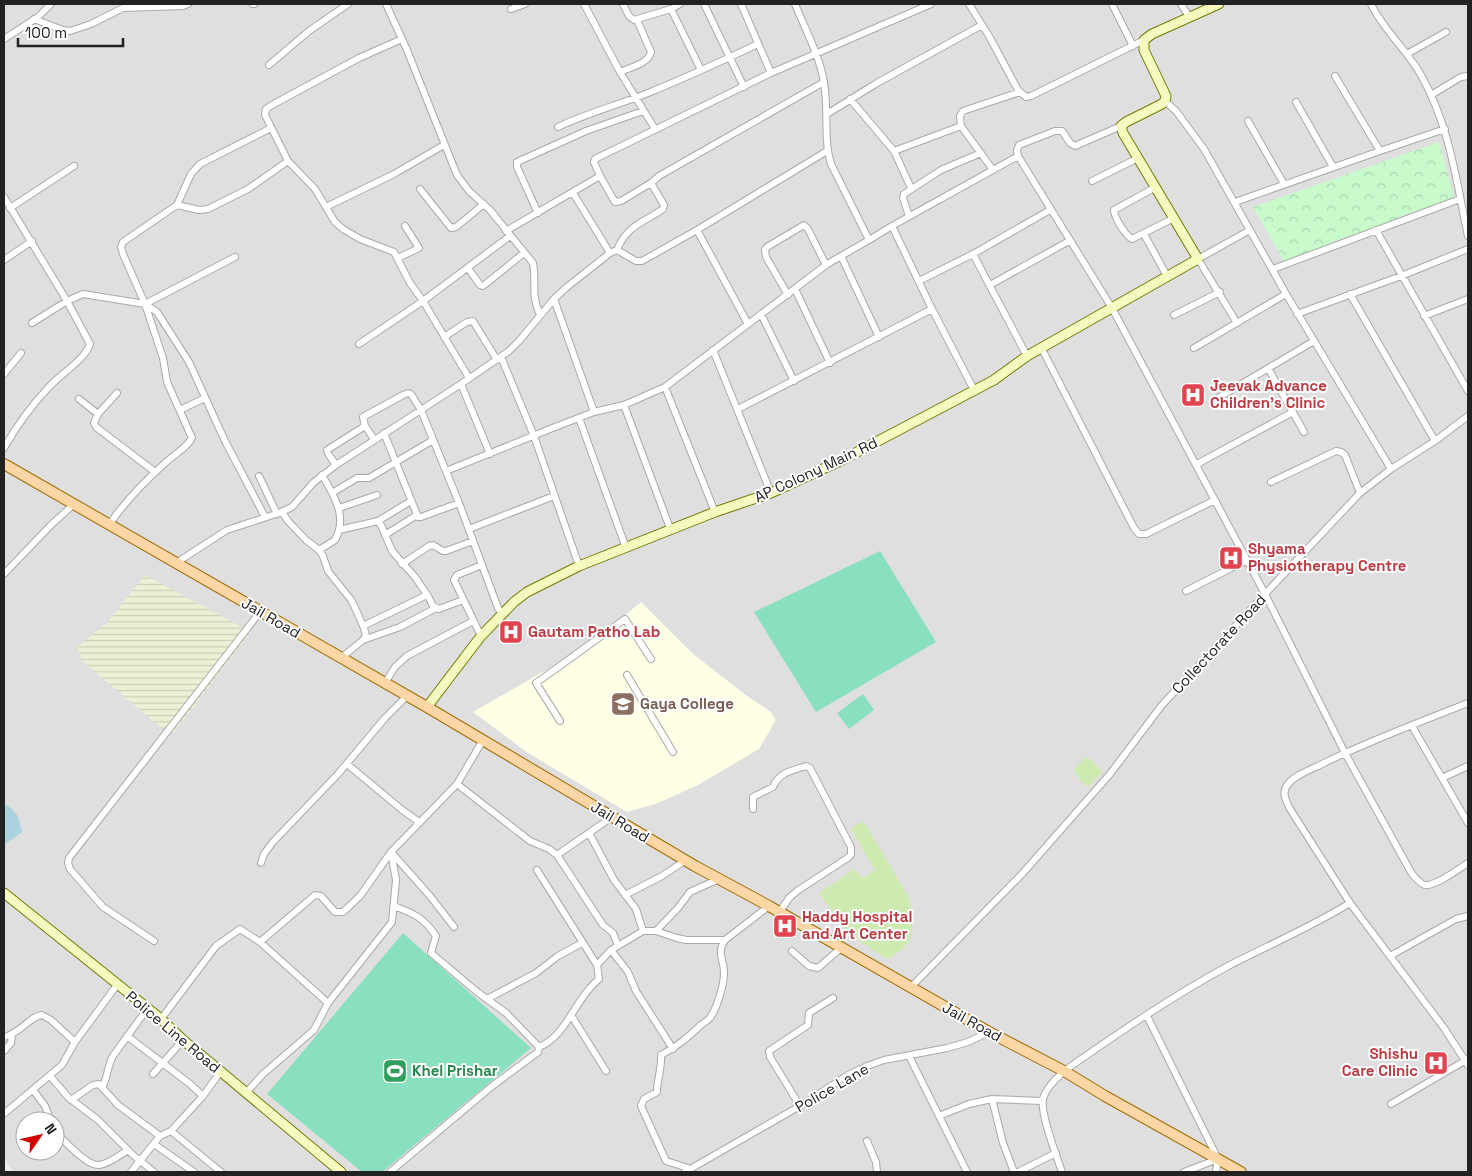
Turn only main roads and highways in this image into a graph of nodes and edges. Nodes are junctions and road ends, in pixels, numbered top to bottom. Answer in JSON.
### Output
{"nodes":[{"id":1,"x":4,"y":464,"type":"edge"},
{"id":2,"x":1241,"y":1172,"type":"edge"}],
"edges":[{"from":1,"to":2,"type":"main road","name":"Jail Road"}]}
